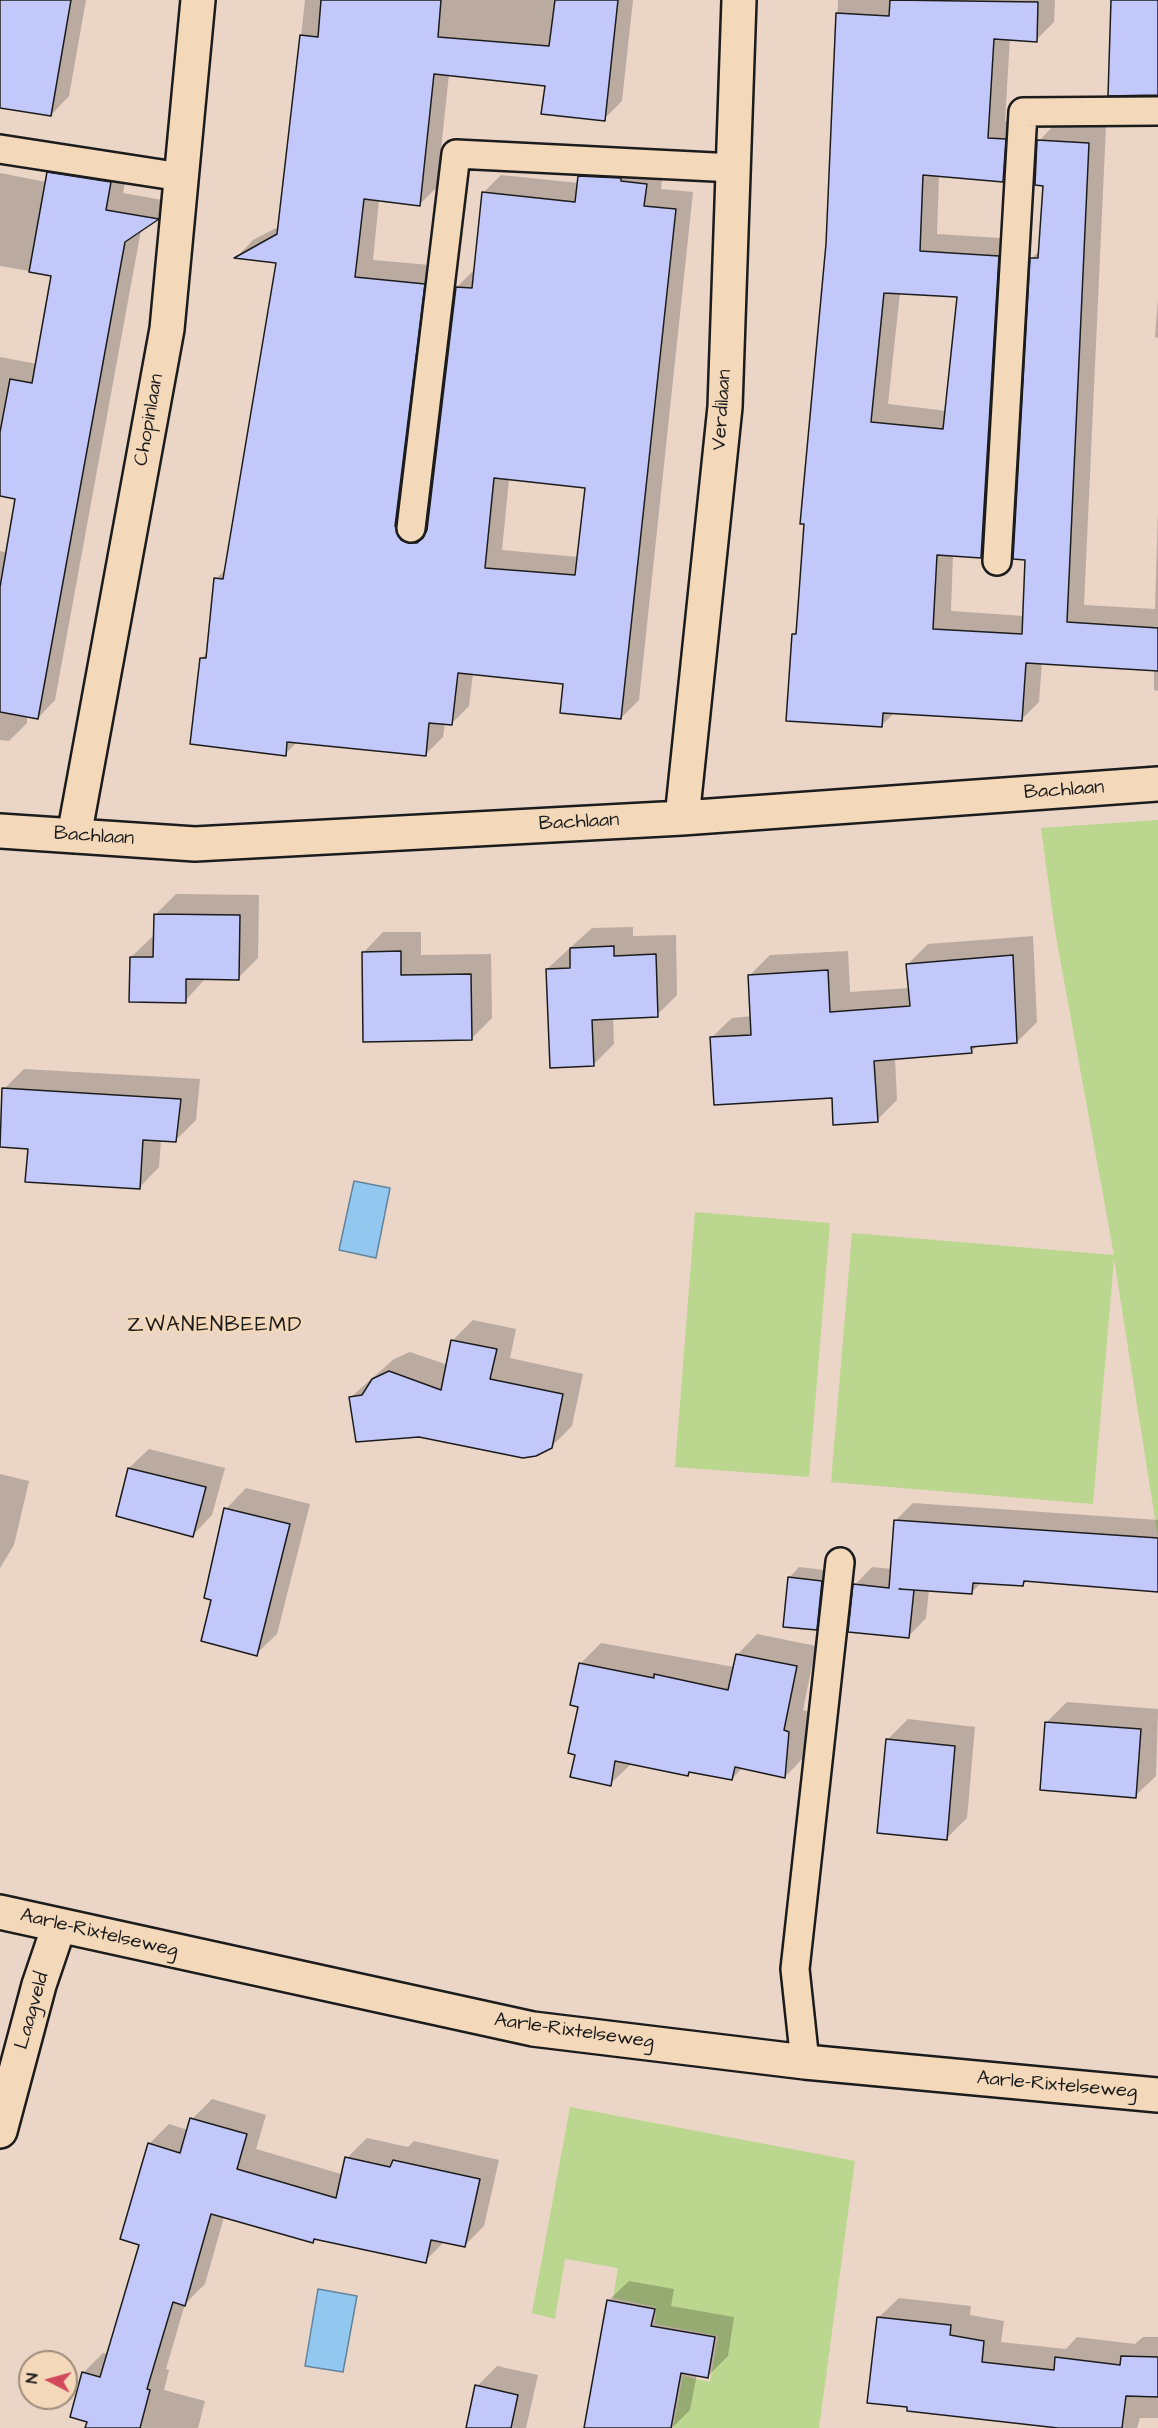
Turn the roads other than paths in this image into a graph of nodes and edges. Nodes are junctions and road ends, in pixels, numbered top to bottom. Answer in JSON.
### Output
{"nodes":[{"id":1,"x":198,"y":0,"type":"edge"},
{"id":2,"x":739,"y":0,"type":"edge"},
{"id":3,"x":1158,"y":111,"type":"edge"},
{"id":4,"x":0,"y":149,"type":"edge"},
{"id":5,"x":734,"y":168,"type":"junction"},
{"id":6,"x":181,"y":177,"type":"junction"},
{"id":7,"x":411,"y":528,"type":"dead end"},
{"id":8,"x":997,"y":561,"type":"dead end"},
{"id":9,"x":1158,"y":784,"type":"edge"},
{"id":10,"x":682,"y":818,"type":"junction"},
{"id":11,"x":0,"y":831,"type":"edge"},
{"id":12,"x":74,"y":836,"type":"junction"},
{"id":13,"x":840,"y":1562,"type":"dead end"},
{"id":14,"x":0,"y":1911,"type":"edge"},
{"id":15,"x":59,"y":1926,"type":"junction"},
{"id":16,"x":806,"y":2062,"type":"junction"},
{"id":17,"x":1158,"y":2095,"type":"edge"},
{"id":18,"x":0,"y":2131,"type":"edge"}],
"edges":[{"from":1,"to":6,"type":"street","name":"Chopinlaan"},
{"from":2,"to":5,"type":"street","name":"Verdilaan"},
{"from":3,"to":8,"type":"lane"},
{"from":4,"to":6,"type":"lane"},
{"from":5,"to":7,"type":"lane"},
{"from":5,"to":10,"type":"street","name":"Verdilaan"},
{"from":6,"to":12,"type":"street","name":"Chopinlaan"},
{"from":9,"to":10,"type":"street","name":"Bachlaan"},
{"from":10,"to":12,"type":"street","name":"Bachlaan"},
{"from":11,"to":12,"type":"street","name":"Bachlaan"},
{"from":13,"to":16,"type":"lane"},
{"from":14,"to":15,"type":"street","name":"Aarle-Rixtelseweg"},
{"from":15,"to":16,"type":"street","name":"Aarle-Rixtelseweg"},
{"from":15,"to":18,"type":"street","name":"Laagveld"},
{"from":16,"to":17,"type":"street","name":"Aarle-Rixtelseweg"}]}
